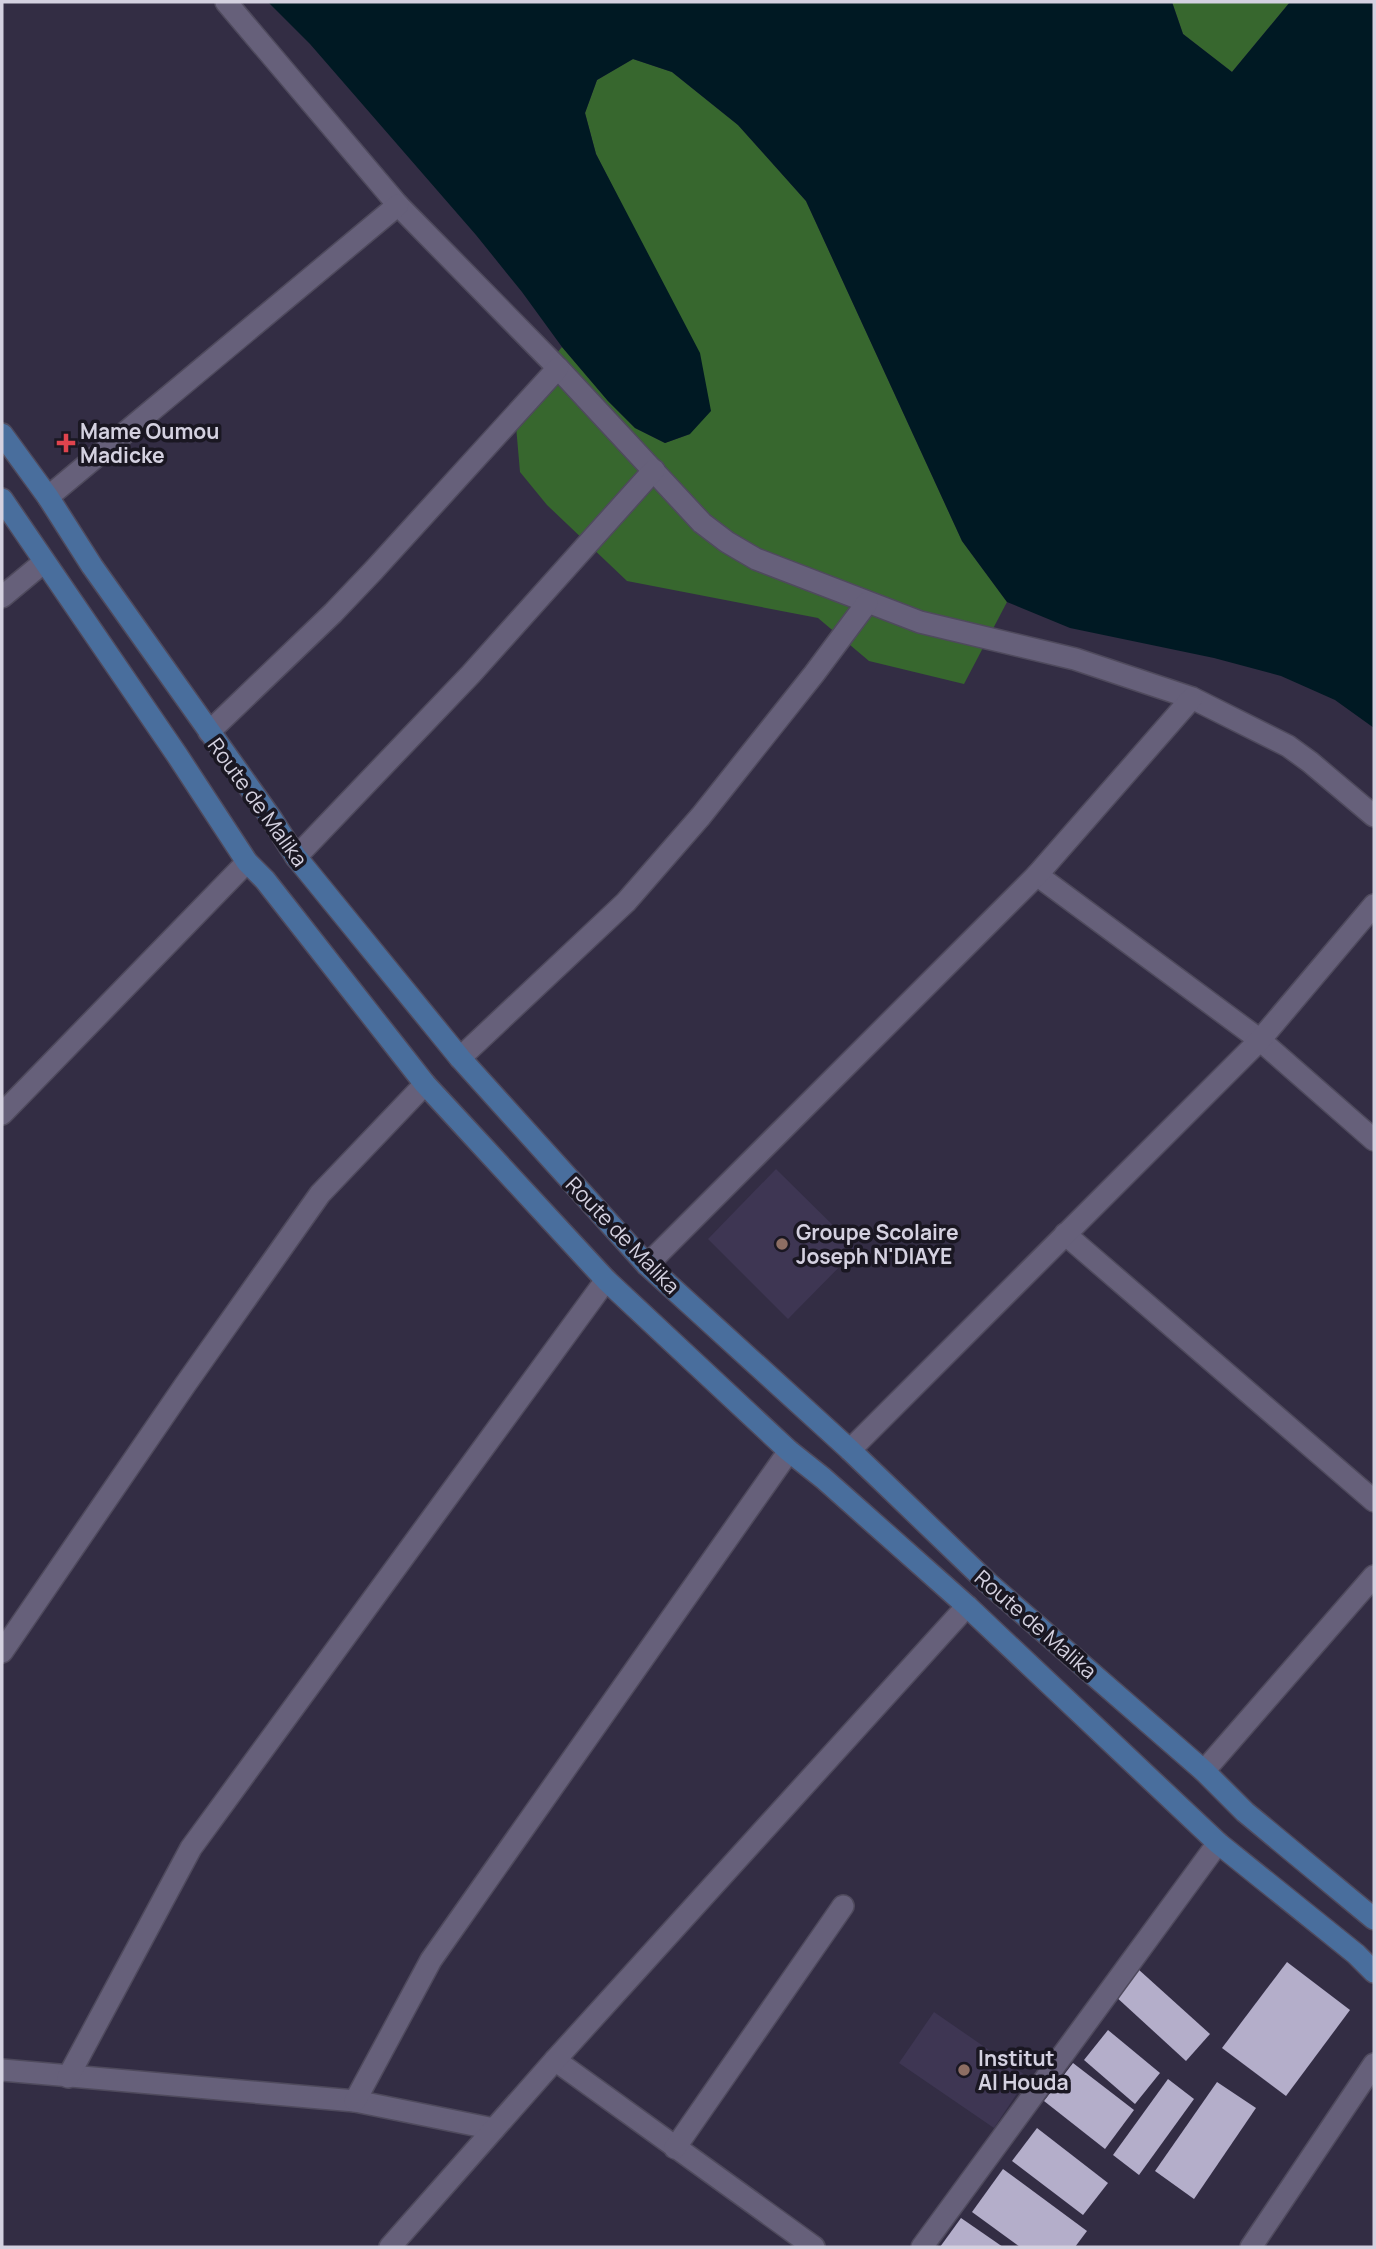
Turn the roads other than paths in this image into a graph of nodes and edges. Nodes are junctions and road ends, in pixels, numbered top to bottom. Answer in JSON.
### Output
{"nodes":[{"id":1,"x":226,"y":2,"type":"edge"},
{"id":2,"x":398,"y":205,"type":"junction"},
{"id":3,"x":558,"y":368,"type":"junction"},
{"id":4,"x":2,"y":434,"type":"edge"},
{"id":5,"x":654,"y":470,"type":"junction"},
{"id":6,"x":48,"y":497,"type":"junction"},
{"id":7,"x":2,"y":499,"type":"edge"},
{"id":8,"x":44,"y":562,"type":"junction"},
{"id":9,"x":2,"y":597,"type":"edge"},
{"id":10,"x":867,"y":603,"type":"junction"},
{"id":11,"x":1192,"y":698,"type":"junction"},
{"id":12,"x":209,"y":733,"type":"junction"},
{"id":13,"x":1374,"y":816,"type":"edge"},
{"id":14,"x":296,"y":857,"type":"junction"},
{"id":15,"x":247,"y":862,"type":"junction"},
{"id":16,"x":1037,"y":875,"type":"junction"},
{"id":17,"x":1374,"y":905,"type":"edge"},
{"id":18,"x":1260,"y":1040,"type":"junction"},
{"id":19,"x":460,"y":1058,"type":"junction"},
{"id":20,"x":425,"y":1084,"type":"junction"},
{"id":21,"x":2,"y":1114,"type":"edge"},
{"id":22,"x":1374,"y":1140,"type":"edge"},
{"id":23,"x":1065,"y":1234,"type":"junction"},
{"id":24,"x":647,"y":1265,"type":"junction"},
{"id":25,"x":606,"y":1280,"type":"junction"},
{"id":26,"x":850,"y":1450,"type":"junction"},
{"id":27,"x":789,"y":1451,"type":"junction"},
{"id":28,"x":1374,"y":1501,"type":"edge"},
{"id":29,"x":1374,"y":1576,"type":"edge"},
{"id":30,"x":967,"y":1606,"type":"junction"},
{"id":31,"x":2,"y":1651,"type":"edge"},
{"id":32,"x":1205,"y":1771,"type":"junction"},
{"id":33,"x":1218,"y":1843,"type":"junction"},
{"id":34,"x":843,"y":1906,"type":"dead end"},
{"id":35,"x":1374,"y":1919,"type":"edge"},
{"id":36,"x":1374,"y":1972,"type":"edge"},
{"id":37,"x":555,"y":2060,"type":"junction"},
{"id":38,"x":1374,"y":2064,"type":"edge"},
{"id":39,"x":2,"y":2070,"type":"edge"},
{"id":40,"x":68,"y":2077,"type":"junction"},
{"id":41,"x":355,"y":2101,"type":"junction"},
{"id":42,"x":494,"y":2129,"type":"junction"},
{"id":43,"x":675,"y":2148,"type":"junction"},
{"id":44,"x":801,"y":2244,"type":"edge"},
{"id":45,"x":390,"y":2247,"type":"edge"},
{"id":46,"x":922,"y":2247,"type":"edge"},
{"id":47,"x":1251,"y":2247,"type":"edge"}],
"edges":[{"from":1,"to":2,"type":"street"},
{"from":2,"to":3,"type":"street"},
{"from":2,"to":6,"type":"street"},
{"from":3,"to":5,"type":"street"},
{"from":3,"to":12,"type":"street"},
{"from":4,"to":6,"type":"main road","name":"Route de Malika"},
{"from":5,"to":10,"type":"street"},
{"from":5,"to":14,"type":"street"},
{"from":6,"to":12,"type":"main road","name":"Route de Malika"},
{"from":7,"to":8,"type":"main road","name":"Route de Malika"},
{"from":8,"to":9,"type":"street"},
{"from":8,"to":15,"type":"main road","name":"Route de Malika"},
{"from":10,"to":11,"type":"street"},
{"from":10,"to":19,"type":"street"},
{"from":11,"to":13,"type":"street"},
{"from":11,"to":16,"type":"street"},
{"from":12,"to":14,"type":"main road","name":"Route de Malika"},
{"from":14,"to":19,"type":"main road","name":"Route de Malika"},
{"from":15,"to":20,"type":"main road","name":"Route de Malika"},
{"from":15,"to":21,"type":"street"},
{"from":16,"to":18,"type":"street"},
{"from":16,"to":24,"type":"street"},
{"from":17,"to":18,"type":"street"},
{"from":18,"to":22,"type":"street"},
{"from":18,"to":23,"type":"street"},
{"from":19,"to":24,"type":"main road","name":"Route de Malika"},
{"from":20,"to":25,"type":"main road","name":"Route de Malika"},
{"from":20,"to":31,"type":"street"},
{"from":23,"to":26,"type":"street"},
{"from":23,"to":28,"type":"street"},
{"from":24,"to":26,"type":"main road","name":"Route de Malika"},
{"from":25,"to":27,"type":"main road","name":"Route de Malika"},
{"from":25,"to":40,"type":"street"},
{"from":26,"to":32,"type":"main road","name":"Route de Malika"},
{"from":27,"to":30,"type":"main road","name":"Route de Malika"},
{"from":27,"to":41,"type":"street"},
{"from":29,"to":32,"type":"street"},
{"from":30,"to":33,"type":"main road","name":"Route de Malika"},
{"from":30,"to":37,"type":"street"},
{"from":32,"to":35,"type":"main road","name":"Route de Malika"},
{"from":33,"to":36,"type":"main road","name":"Route de Malika"},
{"from":33,"to":46,"type":"street"},
{"from":34,"to":43,"type":"street"},
{"from":37,"to":42,"type":"street"},
{"from":37,"to":43,"type":"street"},
{"from":38,"to":47,"type":"street"},
{"from":39,"to":40,"type":"street"},
{"from":40,"to":41,"type":"street"},
{"from":41,"to":42,"type":"street"},
{"from":42,"to":45,"type":"street"},
{"from":43,"to":44,"type":"street"}]}
